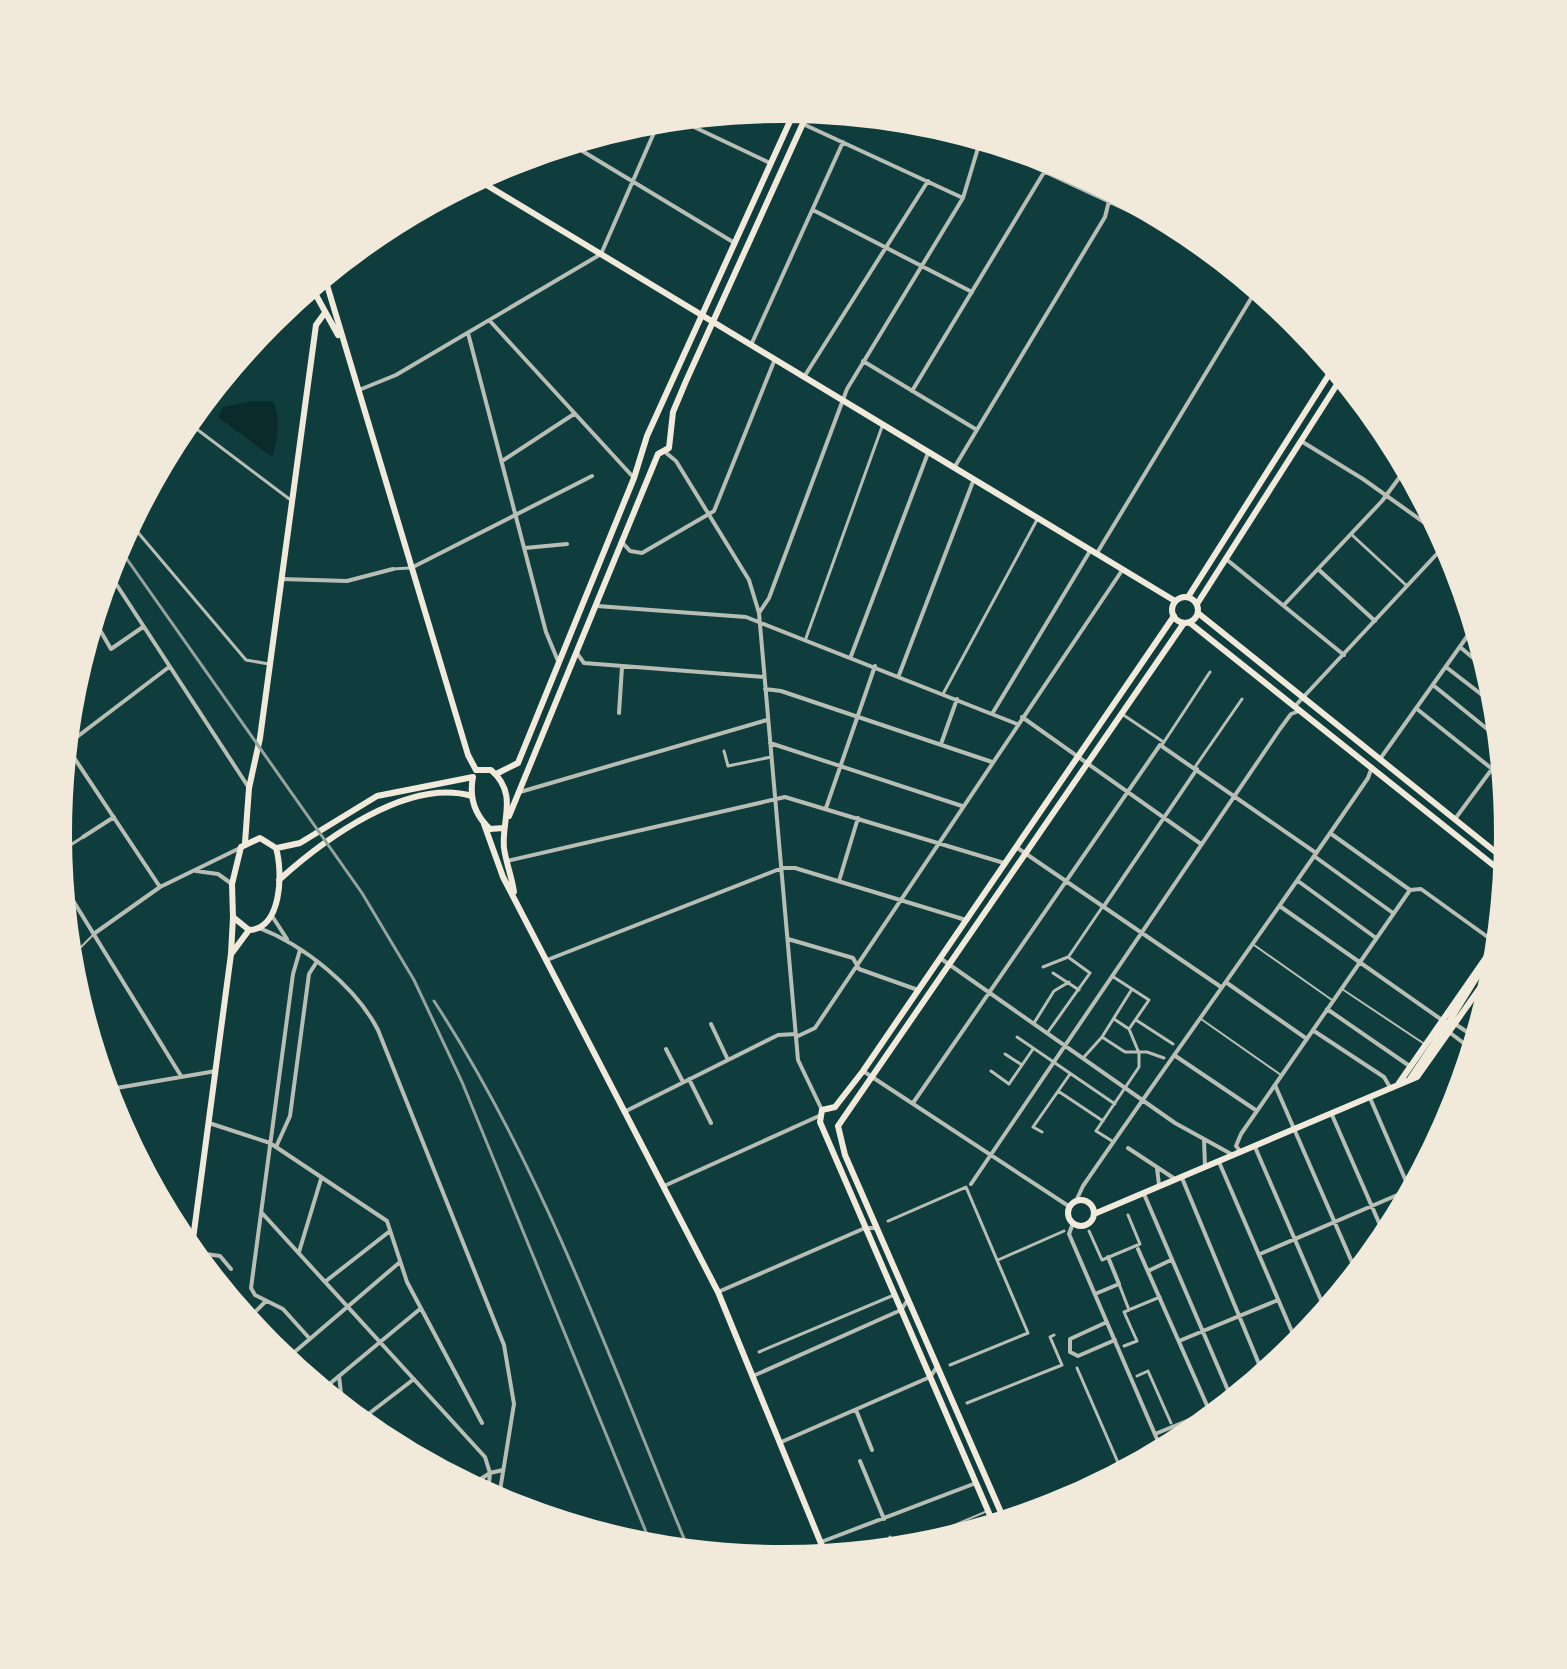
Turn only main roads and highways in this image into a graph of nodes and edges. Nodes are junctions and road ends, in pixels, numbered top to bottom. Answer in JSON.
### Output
{"nodes":[{"id":1,"x":789,"y":121,"type":"edge"},
{"id":2,"x":804,"y":122,"type":"edge"},
{"id":3,"x":488,"y":186,"type":"edge"},
{"id":4,"x":327,"y":286,"type":"edge"},
{"id":5,"x":316,"y":296,"type":"edge"},
{"id":6,"x":324,"y":314,"type":"junction"},
{"id":7,"x":702,"y":315,"type":"junction"},
{"id":8,"x":337,"y":320,"type":"junction"},
{"id":9,"x":711,"y":321,"type":"junction"},
{"id":10,"x":342,"y":343,"type":"junction"},
{"id":11,"x":1329,"y":375,"type":"edge"},
{"id":12,"x":1337,"y":384,"type":"edge"},
{"id":13,"x":650,"y":431,"type":"junction"},
{"id":14,"x":668,"y":434,"type":"junction"},
{"id":15,"x":646,"y":447,"type":"junction"},
{"id":16,"x":662,"y":453,"type":"junction"},
{"id":17,"x":1188,"y":597,"type":"junction"},
{"id":18,"x":1175,"y":601,"type":"junction"},
{"id":19,"x":1197,"y":604,"type":"junction"},
{"id":20,"x":1198,"y":613,"type":"junction"},
{"id":21,"x":1174,"y":616,"type":"junction"},
{"id":22,"x":1187,"y":623,"type":"junction"},
{"id":23,"x":474,"y":774,"type":"junction"},
{"id":24,"x":496,"y":774,"type":"junction"},
{"id":25,"x":472,"y":796,"type":"junction"},
{"id":26,"x":509,"y":816,"type":"junction"},
{"id":27,"x":484,"y":824,"type":"junction"},
{"id":28,"x":504,"y":828,"type":"junction"},
{"id":29,"x":243,"y":845,"type":"junction"},
{"id":30,"x":276,"y":848,"type":"junction"},
{"id":31,"x":1496,"y":852,"type":"edge"},
{"id":32,"x":1496,"y":867,"type":"edge"},
{"id":33,"x":279,"y":880,"type":"junction"},
{"id":34,"x":514,"y":895,"type":"junction"},
{"id":35,"x":233,"y":917,"type":"junction"},
{"id":36,"x":249,"y":930,"type":"junction"},
{"id":37,"x":231,"y":954,"type":"junction"},
{"id":38,"x":1485,"y":960,"type":"edge"},
{"id":39,"x":1480,"y":989,"type":"edge"},
{"id":40,"x":1447,"y":1025,"type":"junction"},
{"id":41,"x":1394,"y":1088,"type":"junction"},
{"id":42,"x":835,"y":1107,"type":"junction"},
{"id":43,"x":841,"y":1118,"type":"junction"},
{"id":44,"x":838,"y":1126,"type":"junction"},
{"id":45,"x":825,"y":1127,"type":"junction"},
{"id":46,"x":1094,"y":1214,"type":"junction"},
{"id":47,"x":193,"y":1236,"type":"edge"},
{"id":48,"x":1001,"y":1514,"type":"edge"},
{"id":49,"x":991,"y":1517,"type":"edge"},
{"id":50,"x":822,"y":1546,"type":"edge"}],
"edges":[{"from":1,"to":7,"type":"main road"},
{"from":2,"to":9,"type":"main road"},
{"from":3,"to":7,"type":"main road"},
{"from":4,"to":8,"type":"main road"},
{"from":5,"to":6,"type":"main road"},
{"from":6,"to":8,"type":"main road"},
{"from":6,"to":10,"type":"main road"},
{"from":6,"to":29,"type":"main road"},
{"from":7,"to":9,"type":"main road"},
{"from":7,"to":13,"type":"main road"},
{"from":8,"to":10,"type":"main road"},
{"from":9,"to":14,"type":"main road"},
{"from":9,"to":18,"type":"main road"},
{"from":10,"to":23,"type":"main road"},
{"from":11,"to":17,"type":"main road"},
{"from":12,"to":19,"type":"main road"},
{"from":13,"to":14,"type":"main road"},
{"from":13,"to":15,"type":"main road"},
{"from":14,"to":16,"type":"main road"},
{"from":15,"to":16,"type":"main road"},
{"from":15,"to":24,"type":"main road"},
{"from":16,"to":26,"type":"main road"},
{"from":17,"to":18,"type":"main road"},
{"from":17,"to":19,"type":"main road"},
{"from":18,"to":21,"type":"main road"},
{"from":19,"to":20,"type":"main road"},
{"from":20,"to":22,"type":"main road"},
{"from":20,"to":31,"type":"main road"},
{"from":21,"to":22,"type":"main road"},
{"from":21,"to":42,"type":"main road"},
{"from":22,"to":32,"type":"main road"},
{"from":22,"to":43,"type":"main road"},
{"from":23,"to":24,"type":"main road"},
{"from":23,"to":25,"type":"main road"},
{"from":23,"to":30,"type":"main road"},
{"from":24,"to":26,"type":"main road"},
{"from":25,"to":27,"type":"main road"},
{"from":25,"to":33,"type":"main road"},
{"from":26,"to":28,"type":"main road"},
{"from":27,"to":28,"type":"main road"},
{"from":27,"to":34,"type":"main road"},
{"from":28,"to":34,"type":"main road"},
{"from":29,"to":30,"type":"main road"},
{"from":29,"to":35,"type":"main road"},
{"from":30,"to":33,"type":"main road"},
{"from":33,"to":36,"type":"main road"},
{"from":34,"to":50,"type":"main road"},
{"from":35,"to":36,"type":"main road"},
{"from":35,"to":37,"type":"main road"},
{"from":36,"to":37,"type":"main road"},
{"from":37,"to":47,"type":"main road"},
{"from":38,"to":40,"type":"main road"},
{"from":39,"to":40,"type":"main road"},
{"from":40,"to":41,"type":"main road"},
{"from":40,"to":41,"type":"main road"},
{"from":41,"to":46,"type":"main road"},
{"from":42,"to":43,"type":"main road"},
{"from":42,"to":45,"type":"main road"},
{"from":43,"to":44,"type":"main road"},
{"from":44,"to":45,"type":"main road"},
{"from":44,"to":48,"type":"main road"},
{"from":45,"to":49,"type":"main road"},
{"from":46,"to":46,"type":"main road"}]}
